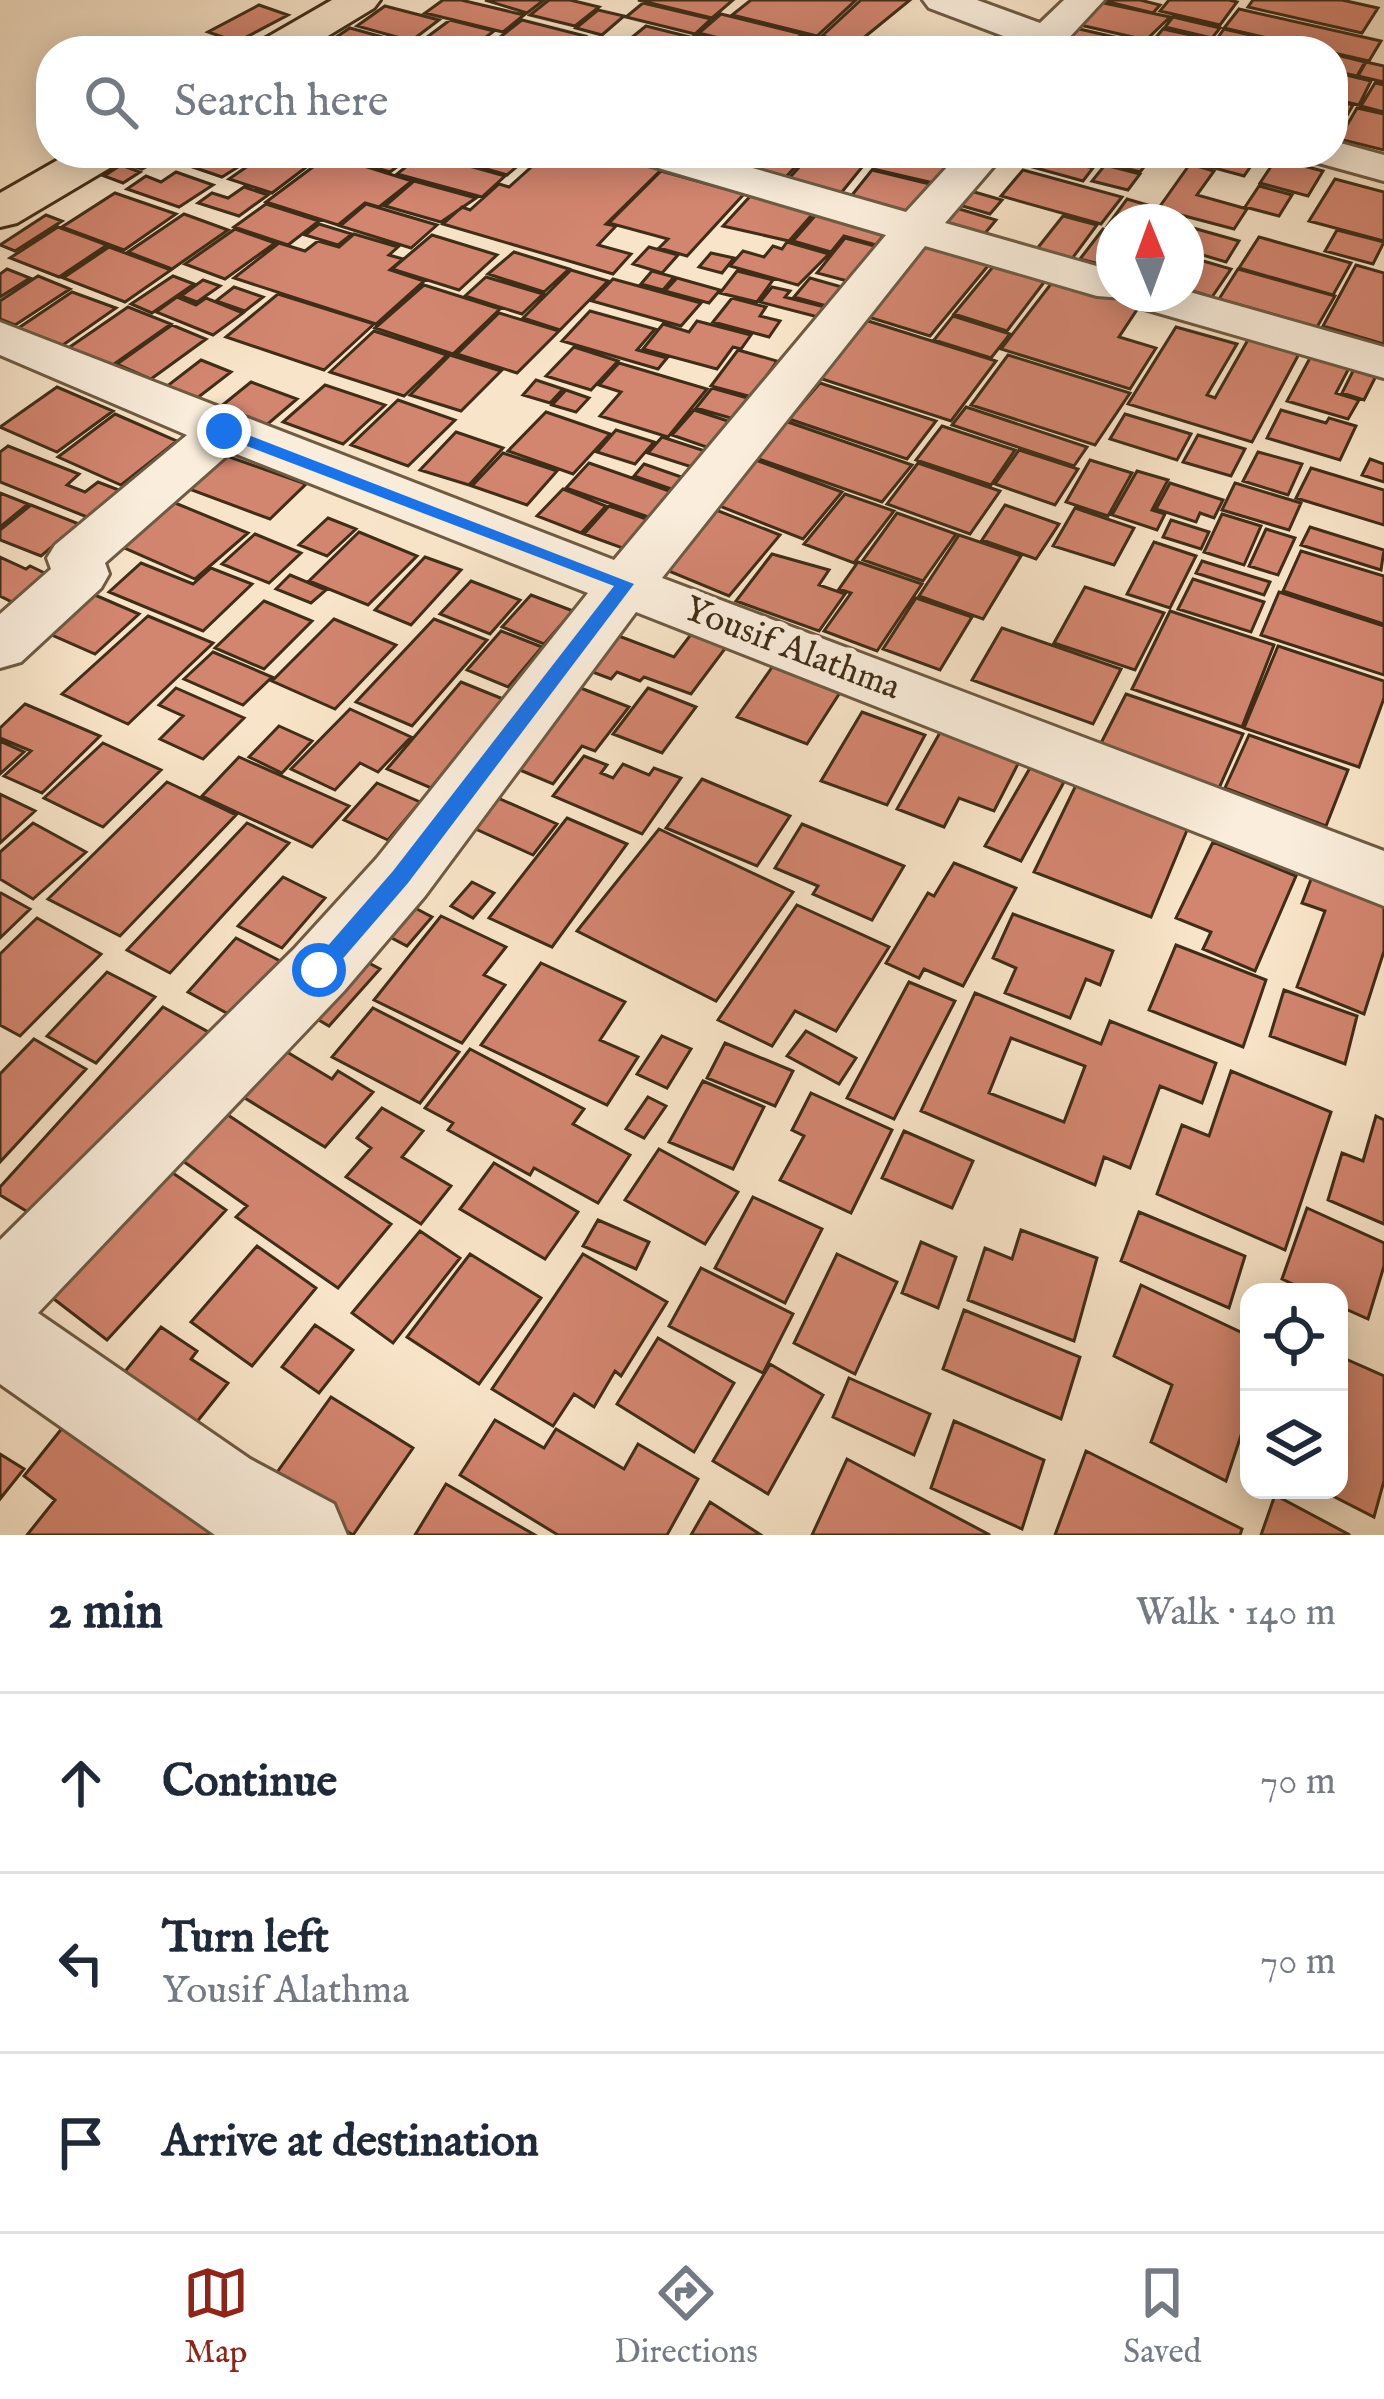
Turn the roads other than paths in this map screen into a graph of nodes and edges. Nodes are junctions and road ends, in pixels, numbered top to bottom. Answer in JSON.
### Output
{"nodes":[{"id":1,"x":360,"y":0,"type":"edge"},
{"id":2,"x":941,"y":0,"type":"edge"},
{"id":3,"x":1085,"y":0,"type":"edge"},
{"id":4,"x":301,"y":36,"type":"edge"},
{"id":5,"x":1026,"y":36,"type":"edge"},
{"id":6,"x":1055,"y":36,"type":"edge"},
{"id":7,"x":1348,"y":158,"type":"edge"},
{"id":8,"x":76,"y":168,"type":"edge"},
{"id":9,"x":705,"y":168,"type":"edge"},
{"id":10,"x":970,"y":168,"type":"edge"},
{"id":11,"x":1384,"y":168,"type":"edge"},
{"id":12,"x":0,"y":213,"type":"edge"},
{"id":13,"x":915,"y":229,"type":"junction"},
{"id":14,"x":1096,"y":281,"type":"edge"},
{"id":15,"x":1204,"y":311,"type":"edge"},
{"id":16,"x":14,"y":359,"type":"edge"},
{"id":17,"x":1384,"y":363,"type":"edge"},
{"id":18,"x":224,"y":431,"type":"junction"},
{"id":19,"x":626,"y":584,"type":"junction"},
{"id":20,"x":0,"y":647,"type":"edge"},
{"id":21,"x":1384,"y":878,"type":"edge"},
{"id":22,"x":0,"y":1295,"type":"edge"},
{"id":23,"x":0,"y":1335,"type":"edge"},
{"id":24,"x":303,"y":1535,"type":"edge"}],
"edges":[{"from":1,"to":4,"type":"main road"},
{"from":2,"to":5,"type":"street"},
{"from":3,"to":6,"type":"street"},
{"from":7,"to":11,"type":"street"},
{"from":8,"to":12,"type":"main road"},
{"from":9,"to":13,"type":"street"},
{"from":10,"to":13,"type":"street"},
{"from":13,"to":14,"type":"street"},
{"from":13,"to":19,"type":"street"},
{"from":15,"to":17,"type":"street"},
{"from":16,"to":18,"type":"street","name":"Yousif Alathma"},
{"from":18,"to":19,"type":"street","name":"Yousif Alathma"},
{"from":18,"to":20,"type":"street"},
{"from":19,"to":21,"type":"street","name":"Yousif Alathma"},
{"from":19,"to":22,"type":"street"},
{"from":23,"to":24,"type":"street"}]}
